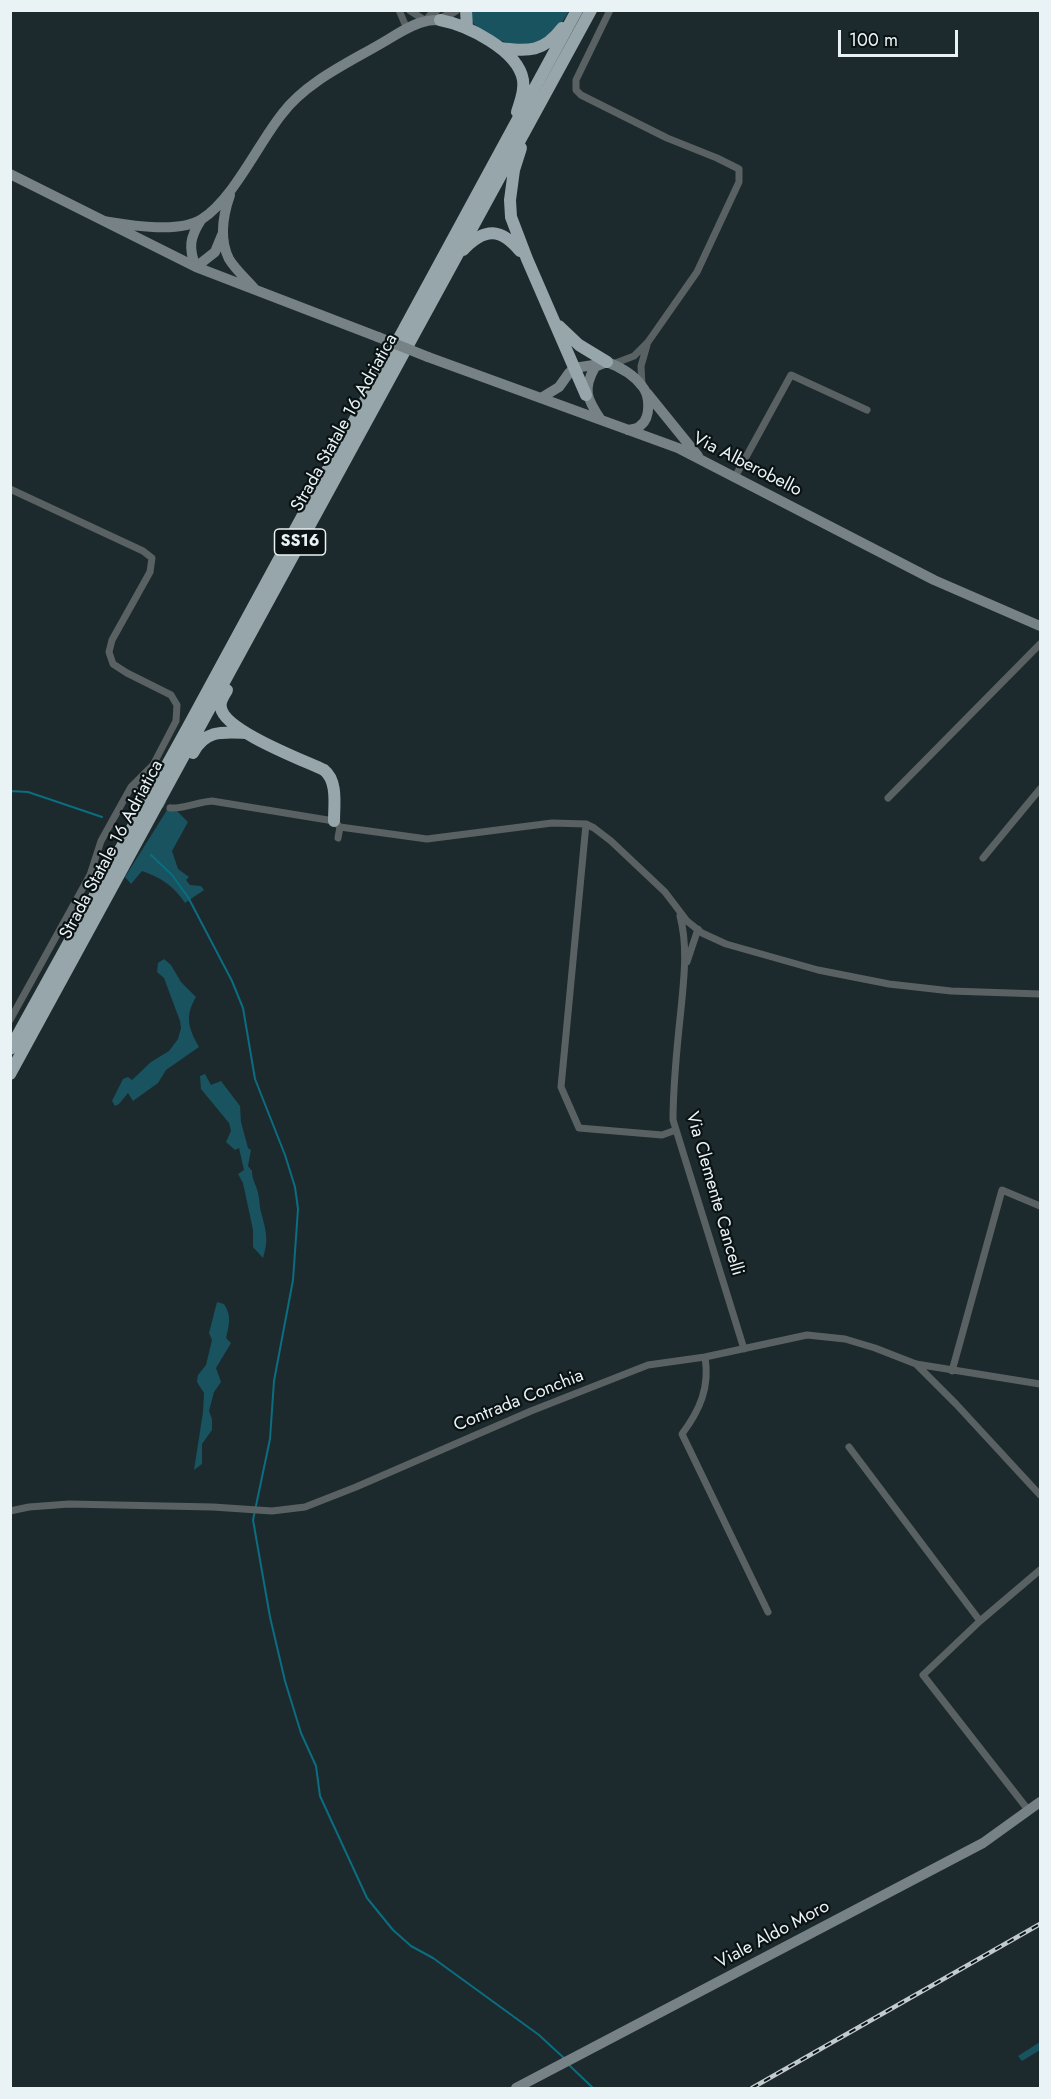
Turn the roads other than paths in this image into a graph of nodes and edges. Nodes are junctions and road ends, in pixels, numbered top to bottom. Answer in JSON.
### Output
{"nodes":[{"id":1,"x":399,"y":10,"type":"edge"},
{"id":2,"x":409,"y":10,"type":"edge"},
{"id":3,"x":456,"y":10,"type":"edge"},
{"id":4,"x":466,"y":10,"type":"edge"},
{"id":5,"x":576,"y":10,"type":"edge"},
{"id":6,"x":591,"y":10,"type":"edge"},
{"id":7,"x":610,"y":10,"type":"edge"},
{"id":8,"x":438,"y":15,"type":"edge"},
{"id":9,"x":426,"y":21,"type":"junction"},
{"id":10,"x":467,"y":28,"type":"junction"},
{"id":11,"x":407,"y":29,"type":"junction"},
{"id":12,"x":500,"y":48,"type":"junction"},
{"id":13,"x":529,"y":122,"type":"junction"},
{"id":14,"x":506,"y":144,"type":"junction"},
{"id":15,"x":10,"y":174,"type":"edge"},
{"id":16,"x":233,"y":186,"type":"junction"},
{"id":17,"x":201,"y":220,"type":"junction"},
{"id":18,"x":104,"y":221,"type":"junction"},
{"id":19,"x":222,"y":235,"type":"junction"},
{"id":20,"x":455,"y":258,"type":"junction"},
{"id":21,"x":526,"y":259,"type":"junction"},
{"id":22,"x":195,"y":267,"type":"junction"},
{"id":23,"x":256,"y":291,"type":"junction"},
{"id":24,"x":556,"y":323,"type":"junction"},
{"id":25,"x":648,"y":342,"type":"junction"},
{"id":26,"x":607,"y":363,"type":"junction"},
{"id":27,"x":574,"y":368,"type":"junction"},
{"id":28,"x":644,"y":389,"type":"junction"},
{"id":29,"x":586,"y":394,"type":"junction"},
{"id":30,"x":541,"y":398,"type":"junction"},
{"id":31,"x":867,"y":410,"type":"dead end"},
{"id":32,"x":601,"y":420,"type":"junction"},
{"id":33,"x":628,"y":430,"type":"junction"},
{"id":34,"x":702,"y":461,"type":"junction"},
{"id":35,"x":735,"y":477,"type":"junction"},
{"id":36,"x":10,"y":489,"type":"edge"},
{"id":37,"x":262,"y":611,"type":"junction"},
{"id":38,"x":1041,"y":626,"type":"edge"},
{"id":39,"x":1041,"y":644,"type":"edge"},
{"id":40,"x":246,"y":733,"type":"junction"},
{"id":41,"x":131,"y":787,"type":"junction"},
{"id":42,"x":1041,"y":789,"type":"edge"},
{"id":43,"x":140,"y":792,"type":"tunnel mouth"},
{"id":44,"x":160,"y":797,"type":"junction"},
{"id":45,"x":888,"y":798,"type":"dead end"},
{"id":46,"x":170,"y":808,"type":"tunnel mouth"},
{"id":47,"x":337,"y":824,"type":"junction"},
{"id":48,"x":586,"y":824,"type":"junction"},
{"id":49,"x":339,"y":838,"type":"dead end"},
{"id":50,"x":983,"y":858,"type":"dead end"},
{"id":51,"x":679,"y":911,"type":"junction"},
{"id":52,"x":696,"y":928,"type":"junction"},
{"id":53,"x":709,"y":936,"type":"junction"},
{"id":54,"x":684,"y":941,"type":"junction"},
{"id":55,"x":691,"y":950,"type":"junction"},
{"id":56,"x":684,"y":973,"type":"junction"},
{"id":57,"x":1041,"y":994,"type":"edge"},
{"id":58,"x":10,"y":1020,"type":"edge"},
{"id":59,"x":10,"y":1049,"type":"edge"},
{"id":60,"x":10,"y":1074,"type":"edge"},
{"id":61,"x":676,"y":1130,"type":"junction"},
{"id":62,"x":1041,"y":1206,"type":"edge"},
{"id":63,"x":744,"y":1349,"type":"junction"},
{"id":64,"x":705,"y":1357,"type":"junction"},
{"id":65,"x":916,"y":1364,"type":"junction"},
{"id":66,"x":952,"y":1371,"type":"junction"},
{"id":67,"x":1041,"y":1384,"type":"edge"},
{"id":68,"x":849,"y":1447,"type":"dead end"},
{"id":69,"x":1041,"y":1496,"type":"edge"},
{"id":70,"x":10,"y":1511,"type":"edge"},
{"id":71,"x":1041,"y":1570,"type":"edge"},
{"id":72,"x":768,"y":1612,"type":"dead end"},
{"id":73,"x":980,"y":1621,"type":"junction"},
{"id":74,"x":1041,"y":1802,"type":"edge"},
{"id":75,"x":1029,"y":1811,"type":"junction"},
{"id":76,"x":516,"y":2088,"type":"edge"}],
"edges":[{"from":1,"to":11,"type":"street"},
{"from":2,"to":9,"type":"street"},
{"from":3,"to":8,"type":"street"},
{"from":4,"to":10,"type":"highway"},
{"from":5,"to":12,"type":"highway"},
{"from":5,"to":14,"type":"highway","name":"Strada Statale 16 Adriatica","number":"SS16"},
{"from":6,"to":13,"type":"highway","name":"Strada Statale 16 Adriatica","number":"SS16"},
{"from":7,"to":25,"type":"street"},
{"from":8,"to":9,"type":"main road"},
{"from":8,"to":10,"type":"highway"},
{"from":9,"to":11,"type":"main road"},
{"from":10,"to":12,"type":"highway"},
{"from":11,"to":16,"type":"main road"},
{"from":12,"to":14,"type":"highway"},
{"from":13,"to":20,"type":"highway","name":"Strada Statale 16 Adriatica","number":"SS16"},
{"from":13,"to":21,"type":"highway"},
{"from":14,"to":59,"type":"highway","name":"Strada Statale 16 Adriatica","number":"SS16"},
{"from":15,"to":18,"type":"main road","name":"Via Alberobello"},
{"from":16,"to":17,"type":"main road"},
{"from":16,"to":19,"type":"main road"},
{"from":17,"to":18,"type":"main road"},
{"from":17,"to":22,"type":"main road"},
{"from":18,"to":22,"type":"main road","name":"Via Alberobello"},
{"from":19,"to":22,"type":"main road"},
{"from":19,"to":23,"type":"main road"},
{"from":20,"to":21,"type":"highway"},
{"from":20,"to":37,"type":"highway","name":"Strada Statale 16 Adriatica","number":"SS16"},
{"from":21,"to":24,"type":"highway"},
{"from":22,"to":23,"type":"main road","name":"Via Alberobello"},
{"from":23,"to":30,"type":"main road","name":"Via Alberobello","bridge":true},
{"from":24,"to":26,"type":"highway"},
{"from":24,"to":27,"type":"highway"},
{"from":25,"to":26,"type":"street"},
{"from":25,"to":28,"type":"street"},
{"from":26,"to":27,"type":"main road"},
{"from":26,"to":28,"type":"main road"},
{"from":26,"to":29,"type":"main road"},
{"from":27,"to":29,"type":"highway"},
{"from":27,"to":30,"type":"main road"},
{"from":28,"to":33,"type":"main road"},
{"from":28,"to":34,"type":"main road"},
{"from":29,"to":32,"type":"main road"},
{"from":30,"to":32,"type":"main road","name":"Via Alberobello"},
{"from":31,"to":35,"type":"street"},
{"from":32,"to":33,"type":"main road","name":"Via Alberobello"},
{"from":33,"to":34,"type":"main road","name":"Via Alberobello"},
{"from":34,"to":35,"type":"main road","name":"Via Alberobello"},
{"from":35,"to":38,"type":"main road","name":"Via Alberobello"},
{"from":36,"to":41,"type":"street"},
{"from":37,"to":40,"type":"highway"},
{"from":37,"to":44,"type":"highway","name":"Strada Statale 16 Adriatica","number":"SS16"},
{"from":39,"to":45,"type":"street"},
{"from":40,"to":44,"type":"highway"},
{"from":40,"to":47,"type":"highway"},
{"from":41,"to":43,"type":"street"},
{"from":41,"to":58,"type":"street"},
{"from":42,"to":50,"type":"street"},
{"from":44,"to":60,"type":"highway","name":"Strada Statale 16 Adriatica","number":"SS16"},
{"from":46,"to":47,"type":"street"},
{"from":47,"to":48,"type":"street"},
{"from":47,"to":49,"type":"street"},
{"from":48,"to":51,"type":"street"},
{"from":48,"to":61,"type":"street"},
{"from":51,"to":52,"type":"street"},
{"from":51,"to":54,"type":"street"},
{"from":52,"to":53,"type":"street"},
{"from":52,"to":54,"type":"street"},
{"from":52,"to":55,"type":"street"},
{"from":53,"to":55,"type":"street"},
{"from":53,"to":57,"type":"street"},
{"from":54,"to":56,"type":"street"},
{"from":55,"to":56,"type":"street"},
{"from":56,"to":61,"type":"street","name":"Via Clemente Cancelli"},
{"from":61,"to":63,"type":"street","name":"Via Clemente Cancelli"},
{"from":62,"to":66,"type":"street"},
{"from":63,"to":64,"type":"street","name":"Contrada Conchia"},
{"from":63,"to":65,"type":"street","name":"Contrada Conchia"},
{"from":64,"to":70,"type":"street","name":"Contrada Conchia"},
{"from":64,"to":72,"type":"street"},
{"from":65,"to":66,"type":"street","name":"Contrada Conchia"},
{"from":65,"to":69,"type":"street"},
{"from":66,"to":67,"type":"street","name":"Contrada Conchia"},
{"from":68,"to":73,"type":"street"},
{"from":71,"to":73,"type":"street"},
{"from":73,"to":75,"type":"street"},
{"from":74,"to":75,"type":"main road","name":"Viale Aldo Moro"},
{"from":75,"to":76,"type":"main road","name":"Viale Aldo Moro"}]}
